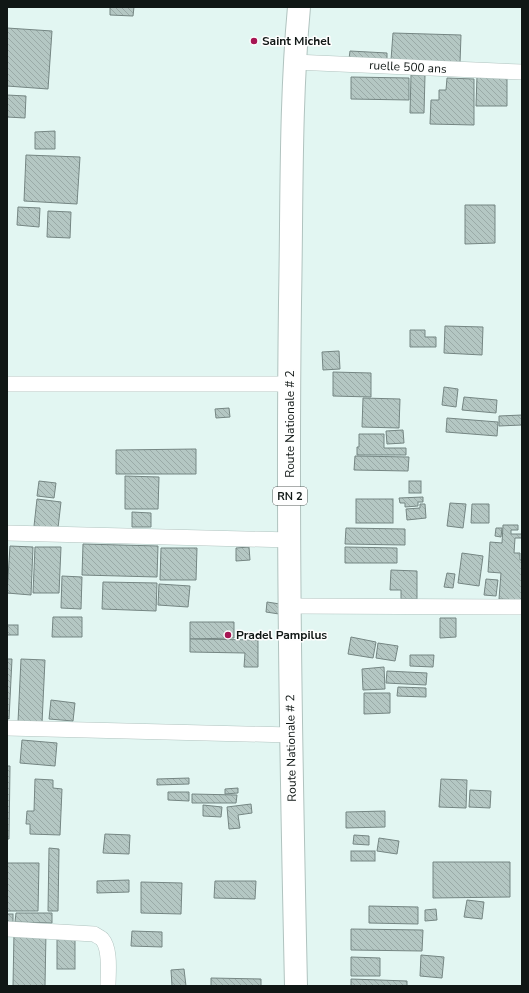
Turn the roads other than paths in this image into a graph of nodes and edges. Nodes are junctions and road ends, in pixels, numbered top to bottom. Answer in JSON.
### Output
{"nodes":[{"id":1,"x":299,"y":7,"type":"edge"},
{"id":2,"x":294,"y":62,"type":"junction"},
{"id":3,"x":522,"y":72,"type":"edge"},
{"id":4,"x":7,"y":384,"type":"edge"},
{"id":5,"x":289,"y":384,"type":"junction"},
{"id":6,"x":7,"y":533,"type":"edge"},
{"id":7,"x":290,"y":540,"type":"junction"},
{"id":8,"x":290,"y":606,"type":"junction"},
{"id":9,"x":522,"y":606,"type":"edge"},
{"id":10,"x":7,"y":728,"type":"edge"},
{"id":11,"x":290,"y":735,"type":"junction"},
{"id":12,"x":7,"y":929,"type":"edge"},
{"id":13,"x":108,"y":986,"type":"edge"},
{"id":14,"x":296,"y":986,"type":"edge"}],
"edges":[{"from":1,"to":2,"type":"main road","name":"Route Nationale # 2","number":"RN 2"},
{"from":2,"to":3,"type":"street","name":"ruelle 500 ans"},
{"from":2,"to":5,"type":"main road","name":"Route Nationale # 2","number":"RN 2"},
{"from":4,"to":5,"type":"street"},
{"from":5,"to":7,"type":"main road","name":"Route Nationale # 2","number":"RN 2"},
{"from":6,"to":7,"type":"street"},
{"from":7,"to":8,"type":"main road","name":"Route Nationale # 2","number":"RN 2"},
{"from":8,"to":9,"type":"street"},
{"from":8,"to":11,"type":"main road","name":"Route Nationale # 2","number":"RN 2"},
{"from":10,"to":11,"type":"street"},
{"from":11,"to":14,"type":"main road","name":"Route Nationale # 2","number":"RN 2"},
{"from":12,"to":13,"type":"street"}]}
